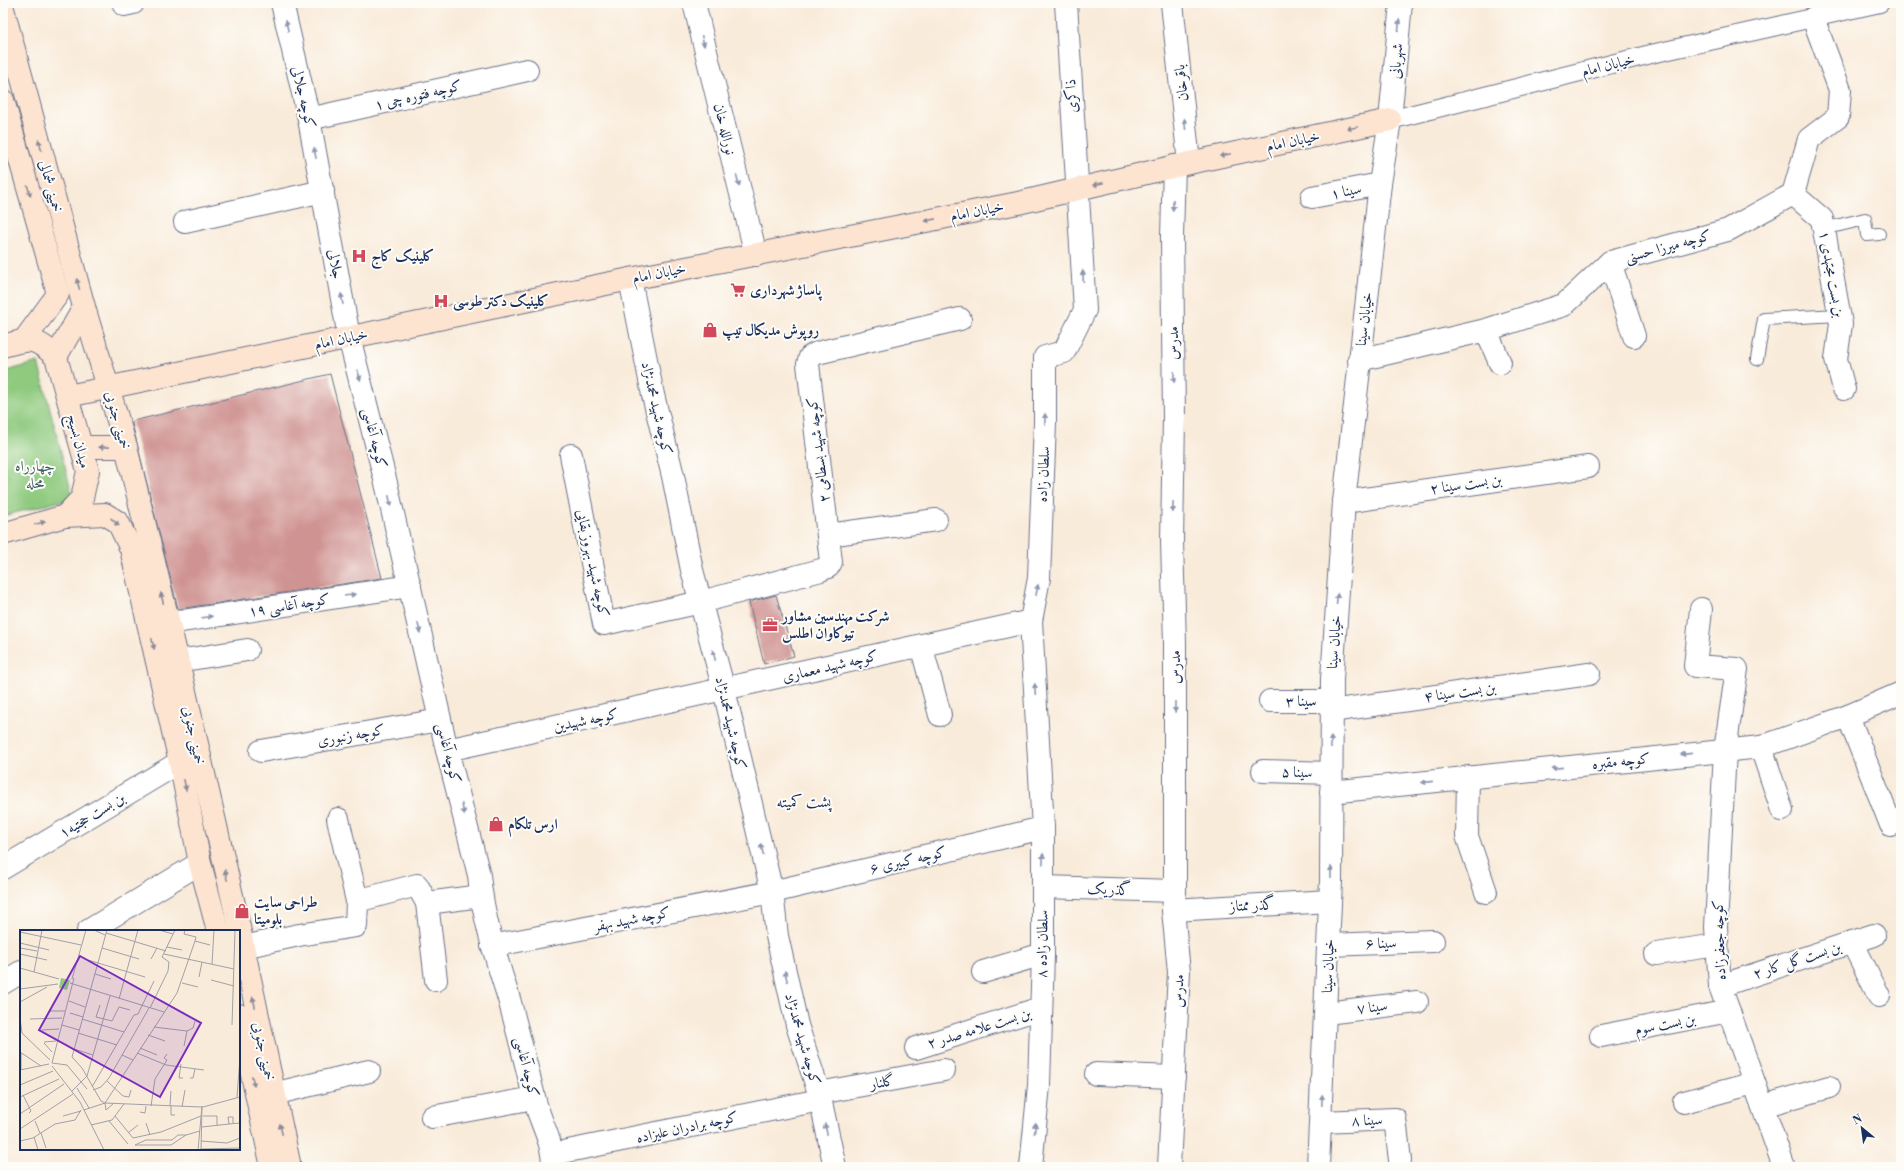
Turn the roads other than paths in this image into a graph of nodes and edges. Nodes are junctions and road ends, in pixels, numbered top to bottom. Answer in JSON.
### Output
{"nodes":[{"id":1,"x":282,"y":3,"type":"edge"},
{"id":2,"x":694,"y":3,"type":"edge"},
{"id":3,"x":1066,"y":3,"type":"edge"},
{"id":4,"x":1172,"y":3,"type":"edge"},
{"id":5,"x":1401,"y":3,"type":"edge"},
{"id":6,"x":1880,"y":3,"type":"edge"},
{"id":7,"x":3,"y":9,"type":"edge"},
{"id":8,"x":1812,"y":18,"type":"junction"},
{"id":9,"x":527,"y":70,"type":"dead end"},
{"id":10,"x":3,"y":100,"type":"edge"},
{"id":11,"x":309,"y":119,"type":"junction"},
{"id":12,"x":1390,"y":120,"type":"junction"},
{"id":13,"x":1181,"y":164,"type":"junction"},
{"id":14,"x":1380,"y":184,"type":"junction"},
{"id":15,"x":1077,"y":189,"type":"junction"},
{"id":16,"x":322,"y":191,"type":"junction"},
{"id":17,"x":1793,"y":194,"type":"junction"},
{"id":18,"x":1312,"y":197,"type":"dead end"},
{"id":19,"x":185,"y":222,"type":"dead end"},
{"id":20,"x":1823,"y":228,"type":"junction"},
{"id":21,"x":1879,"y":234,"type":"dead end"},
{"id":22,"x":756,"y":255,"type":"junction"},
{"id":23,"x":1610,"y":262,"type":"junction"},
{"id":24,"x":630,"y":279,"type":"junction"},
{"id":25,"x":84,"y":307,"type":"junction"},
{"id":26,"x":1085,"y":310,"type":"joint"},
{"id":27,"x":1839,"y":315,"type":"junction"},
{"id":28,"x":960,"y":319,"type":"dead end"},
{"id":29,"x":1486,"y":330,"type":"junction"},
{"id":30,"x":1634,"y":336,"type":"dead end"},
{"id":31,"x":349,"y":337,"type":"junction"},
{"id":32,"x":25,"y":339,"type":"junction"},
{"id":33,"x":3,"y":346,"type":"edge"},
{"id":34,"x":56,"y":357,"type":"junction"},
{"id":35,"x":1758,"y":359,"type":"dead end"},
{"id":36,"x":1359,"y":360,"type":"junction"},
{"id":37,"x":1500,"y":363,"type":"dead end"},
{"id":38,"x":110,"y":388,"type":"junction"},
{"id":39,"x":1844,"y":389,"type":"dead end"},
{"id":40,"x":68,"y":396,"type":"junction"},
{"id":41,"x":82,"y":446,"type":"junction"},
{"id":42,"x":126,"y":448,"type":"junction"},
{"id":43,"x":571,"y":455,"type":"dead end"},
{"id":44,"x":1588,"y":467,"type":"dead end"},
{"id":45,"x":1344,"y":502,"type":"junction"},
{"id":46,"x":65,"y":516,"type":"junction"},
{"id":47,"x":936,"y":520,"type":"dead end"},
{"id":48,"x":3,"y":534,"type":"edge"},
{"id":49,"x":828,"y":535,"type":"junction"},
{"id":50,"x":410,"y":586,"type":"junction"},
{"id":51,"x":701,"y":602,"type":"junction"},
{"id":52,"x":1702,"y":609,"type":"dead end"},
{"id":53,"x":1031,"y":621,"type":"junction"},
{"id":54,"x":169,"y":623,"type":"junction"},
{"id":55,"x":922,"y":645,"type":"junction"},
{"id":56,"x":247,"y":650,"type":"dead end"},
{"id":57,"x":178,"y":661,"type":"junction"},
{"id":58,"x":1589,"y":674,"type":"dead end"},
{"id":59,"x":724,"y":690,"type":"junction"},
{"id":60,"x":1901,"y":693,"type":"edge"},
{"id":61,"x":1270,"y":701,"type":"dead end"},
{"id":62,"x":1331,"y":706,"type":"junction"},
{"id":63,"x":940,"y":715,"type":"dead end"},
{"id":64,"x":1848,"y":716,"type":"junction"},
{"id":65,"x":440,"y":720,"type":"junction"},
{"id":66,"x":1037,"y":722,"type":"joint"},
{"id":67,"x":1761,"y":747,"type":"junction"},
{"id":68,"x":447,"y":750,"type":"junction"},
{"id":69,"x":1725,"y":750,"type":"junction"},
{"id":70,"x":261,"y":751,"type":"dead end"},
{"id":71,"x":180,"y":762,"type":"junction"},
{"id":72,"x":1263,"y":771,"type":"dead end"},
{"id":73,"x":1468,"y":777,"type":"junction"},
{"id":74,"x":1331,"y":783,"type":"junction"},
{"id":75,"x":1782,"y":810,"type":"dead end"},
{"id":76,"x":338,"y":819,"type":"dead end"},
{"id":77,"x":1891,"y":825,"type":"dead end"},
{"id":78,"x":1043,"y":828,"type":"junction"},
{"id":79,"x":200,"y":862,"type":"junction"},
{"id":80,"x":3,"y":868,"type":"edge"},
{"id":81,"x":1043,"y":887,"type":"junction"},
{"id":82,"x":772,"y":892,"type":"junction"},
{"id":83,"x":1486,"y":892,"type":"dead end"},
{"id":84,"x":481,"y":896,"type":"junction"},
{"id":85,"x":1174,"y":900,"type":"junction"},
{"id":86,"x":357,"y":901,"type":"junction"},
{"id":87,"x":1330,"y":901,"type":"junction"},
{"id":88,"x":427,"y":903,"type":"junction"},
{"id":89,"x":90,"y":930,"type":"edge"},
{"id":90,"x":218,"y":930,"type":"edge"},
{"id":91,"x":239,"y":930,"type":"edge"},
{"id":92,"x":240,"y":935,"type":"edge"},
{"id":93,"x":1874,"y":935,"type":"dead end"},
{"id":94,"x":1433,"y":941,"type":"dead end"},
{"id":95,"x":1852,"y":942,"type":"junction"},
{"id":96,"x":1329,"y":945,"type":"junction"},
{"id":97,"x":1717,"y":945,"type":"junction"},
{"id":98,"x":492,"y":946,"type":"junction"},
{"id":99,"x":243,"y":948,"type":"junction"},
{"id":100,"x":1043,"y":954,"type":"junction"},
{"id":101,"x":1656,"y":954,"type":"dead end"},
{"id":102,"x":983,"y":972,"type":"dead end"},
{"id":103,"x":20,"y":973,"type":"edge"},
{"id":104,"x":436,"y":980,"type":"dead end"},
{"id":105,"x":3,"y":983,"type":"edge"},
{"id":106,"x":1720,"y":986,"type":"junction"},
{"id":107,"x":1879,"y":996,"type":"dead end"},
{"id":108,"x":1417,"y":1002,"type":"dead end"},
{"id":109,"x":1041,"y":1008,"type":"junction"},
{"id":110,"x":1729,"y":1012,"type":"junction"},
{"id":111,"x":1326,"y":1013,"type":"junction"},
{"id":112,"x":240,"y":1021,"type":"edge"},
{"id":113,"x":1601,"y":1036,"type":"dead end"},
{"id":114,"x":916,"y":1048,"type":"dead end"},
{"id":115,"x":944,"y":1070,"type":"dead end"},
{"id":116,"x":369,"y":1071,"type":"dead end"},
{"id":117,"x":1096,"y":1074,"type":"dead end"},
{"id":118,"x":1174,"y":1077,"type":"junction"},
{"id":119,"x":1754,"y":1083,"type":"junction"},
{"id":120,"x":1830,"y":1087,"type":"dead end"},
{"id":121,"x":273,"y":1094,"type":"junction"},
{"id":122,"x":820,"y":1097,"type":"junction"},
{"id":123,"x":534,"y":1098,"type":"junction"},
{"id":124,"x":1684,"y":1102,"type":"dead end"},
{"id":125,"x":1763,"y":1106,"type":"junction"},
{"id":126,"x":432,"y":1117,"type":"dead end"},
{"id":127,"x":1321,"y":1122,"type":"junction"},
{"id":128,"x":1400,"y":1160,"type":"dead end"},
{"id":129,"x":553,"y":1161,"type":"edge"},
{"id":130,"x":272,"y":1167,"type":"edge"},
{"id":131,"x":290,"y":1167,"type":"edge"},
{"id":132,"x":834,"y":1167,"type":"edge"},
{"id":133,"x":1031,"y":1167,"type":"edge"},
{"id":134,"x":1169,"y":1167,"type":"edge"},
{"id":135,"x":1318,"y":1167,"type":"edge"},
{"id":136,"x":1784,"y":1167,"type":"edge"}],
"edges":[{"from":11,"to":1,"type":"street","name":"کوچه جلالی","one_way":true},
{"from":2,"to":22,"type":"street","name":"نورالله خان","one_way":true},
{"from":3,"to":15,"type":"street","name":"ذاکری"},
{"from":13,"to":4,"type":"street","name":"باقرخان","one_way":true},
{"from":12,"to":5,"type":"street","name":"شهربانی","one_way":true},
{"from":6,"to":8,"type":"street","name":"خیابان امام"},
{"from":25,"to":7,"type":"main road","name":"خمینی شمالی","one_way":true},
{"from":8,"to":12,"type":"street","name":"خیابان امام"},
{"from":8,"to":17,"type":"street"},
{"from":9,"to":11,"type":"street","name":"کوچه فتوره چی ۱"},
{"from":10,"to":32,"type":"main road","name":"خمینی شمالی","one_way":true},
{"from":16,"to":11,"type":"street","name":"کوچه جلالی","one_way":true},
{"from":12,"to":13,"type":"main road","name":"خیابان امام","one_way":true},
{"from":12,"to":14,"type":"street","name":"خیابان سینا"},
{"from":13,"to":15,"type":"main road","name":"خیابان امام","one_way":true},
{"from":13,"to":85,"type":"street","name":"مدرس","one_way":true},
{"from":14,"to":18,"type":"street","name":"سینا ۱"},
{"from":14,"to":36,"type":"street","name":"خیابان سینا"},
{"from":15,"to":22,"type":"main road","name":"خیابان امام","one_way":true},
{"from":26,"to":15,"type":"street","name":"ذاکری","one_way":true},
{"from":16,"to":19,"type":"street"},
{"from":31,"to":16,"type":"street","name":"جلالی","one_way":true},
{"from":17,"to":20,"type":"street","name":"بن بست مجتهدی ۱"},
{"from":17,"to":23,"type":"street","name":"کوچه میرزا حسنی"},
{"from":20,"to":21,"type":"lane"},
{"from":20,"to":27,"type":"street","name":"بن بست مجتهدی ۱"},
{"from":22,"to":24,"type":"main road","name":"خیابان امام"},
{"from":23,"to":29,"type":"street","name":"کوچه میرزا حسنی"},
{"from":23,"to":30,"type":"street"},
{"from":24,"to":31,"type":"main road","name":"خیابان امام"},
{"from":24,"to":51,"type":"street","name":"کوچه شهید محمدنژاد"},
{"from":25,"to":34,"type":"main road"},
{"from":25,"to":38,"type":"main road","name":"خمینی جنوبی"},
{"from":53,"to":26,"type":"street","name":"سلطان زاده","one_way":true},
{"from":27,"to":35,"type":"lane"},
{"from":27,"to":39,"type":"street","name":"بن بست مجتهدی ۱"},
{"from":28,"to":49,"type":"street","name":"کوچه شهید بسطامی ۲"},
{"from":29,"to":36,"type":"street","name":"کوچه میرزا حسنی"},
{"from":29,"to":37,"type":"street"},
{"from":31,"to":38,"type":"main road","name":"خیابان امام"},
{"from":31,"to":50,"type":"street","name":"کوچه آغاسی","one_way":true},
{"from":32,"to":33,"type":"main road"},
{"from":32,"to":34,"type":"main road"},
{"from":34,"to":40,"type":"main road","name":"میدان بسیج"},
{"from":36,"to":45,"type":"street","name":"خیابان سینا"},
{"from":38,"to":40,"type":"main road","name":"خیابان امام"},
{"from":38,"to":42,"type":"main road","name":"خمینی جنوبی"},
{"from":40,"to":41,"type":"main road","name":"میدان بسیج"},
{"from":42,"to":41,"type":"main road","one_way":true},
{"from":41,"to":46,"type":"main road","name":"میدان بسیج"},
{"from":54,"to":42,"type":"main road","name":"خمینی جنوبی","one_way":true},
{"from":43,"to":51,"type":"street","name":"کوچه شهید بهروز بقایی"},
{"from":44,"to":45,"type":"street","name":"بن بست سینا ۲"},
{"from":62,"to":45,"type":"street","name":"خیابان سینا","one_way":true},
{"from":48,"to":46,"type":"main road","one_way":true},
{"from":46,"to":71,"type":"main road","name":"خمینی جنوبی","one_way":true},
{"from":47,"to":49,"type":"street"},
{"from":49,"to":51,"type":"street","name":"کوچه شهید بسطامی ۲"},
{"from":54,"to":50,"type":"street","name":"کوچه آغاسی ۱۹","one_way":true},
{"from":50,"to":65,"type":"street","name":"کوچه آغاسی","one_way":true},
{"from":59,"to":51,"type":"street","name":"کوچه شهید محمدنژاد","one_way":true},
{"from":52,"to":69,"type":"street","name":"کوچه جعفرزاده"},
{"from":53,"to":55,"type":"street","name":"کوچه شهید معماری"},
{"from":66,"to":53,"type":"street","name":"سلطان زاده","one_way":true},
{"from":54,"to":57,"type":"main road","name":"خمینی جنوبی"},
{"from":55,"to":59,"type":"street","name":"کوچه شهید معماری"},
{"from":55,"to":63,"type":"street"},
{"from":56,"to":57,"type":"street"},
{"from":91,"to":57,"type":"main road","name":"خمینی جنوبی","one_way":true},
{"from":58,"to":62,"type":"street","name":"بن بست سینا ۴"},
{"from":59,"to":68,"type":"street","name":"کوچه شهیدین"},
{"from":82,"to":59,"type":"street","name":"کوچه شهید محمدنژاد","one_way":true},
{"from":60,"to":64,"type":"street","name":"کوچه مقبره"},
{"from":61,"to":62,"type":"street","name":"سینا ۳"},
{"from":74,"to":62,"type":"street","name":"خیابان سینا","one_way":true},
{"from":64,"to":67,"type":"street","name":"کوچه مقبره"},
{"from":64,"to":77,"type":"street"},
{"from":65,"to":68,"type":"street","name":"کوچه آغاسی"},
{"from":65,"to":70,"type":"street","name":"کوچه زنبوری"},
{"from":66,"to":78,"type":"street","name":"سلطان زاده ۸"},
{"from":67,"to":69,"type":"street","name":"کوچه مقبره"},
{"from":67,"to":75,"type":"street"},
{"from":68,"to":84,"type":"street","name":"کوچه آغاسی","one_way":true},
{"from":69,"to":73,"type":"street","name":"کوچه مقبره","one_way":true},
{"from":69,"to":97,"type":"street","name":"کوچه جعفرزاده"},
{"from":71,"to":79,"type":"main road","name":"خمینی جنوبی","one_way":true},
{"from":71,"to":80,"type":"street","name":"بن بست حجتیه۱"},
{"from":72,"to":74,"type":"street","name":"سینا ۵"},
{"from":73,"to":74,"type":"street","name":"کوچه مقبره","one_way":true},
{"from":73,"to":83,"type":"street"},
{"from":87,"to":74,"type":"street","name":"خیابان سینا","one_way":true},
{"from":76,"to":86,"type":"street"},
{"from":81,"to":78,"type":"street","name":"سلطان زاده ۸","one_way":true},
{"from":78,"to":82,"type":"street","name":"کوچه کبیری ۶"},
{"from":79,"to":89,"type":"street"},
{"from":79,"to":90,"type":"main road","name":"خمینی جنوبی"},
{"from":81,"to":85,"type":"street","name":"گذریک"},
{"from":81,"to":100,"type":"street","name":"سلطان زاده ۸"},
{"from":82,"to":98,"type":"street","name":"کوچه شهید بهفر"},
{"from":122,"to":82,"type":"street","name":"کوچه شهید محمدنژاد","one_way":true},
{"from":84,"to":88,"type":"street"},
{"from":84,"to":98,"type":"street","name":"کوچه آغاسی"},
{"from":85,"to":87,"type":"street","name":"گذر ممتاز"},
{"from":85,"to":118,"type":"street","name":"مدرس"},
{"from":86,"to":88,"type":"street"},
{"from":86,"to":99,"type":"street"},
{"from":87,"to":96,"type":"street","name":"خیابان سینا"},
{"from":88,"to":104,"type":"street"},
{"from":99,"to":92,"type":"main road","name":"خمینی جنوبی","one_way":true},
{"from":93,"to":95,"type":"street","name":"بن بست گل کار ۲"},
{"from":94,"to":96,"type":"street","name":"سینا ۶"},
{"from":95,"to":106,"type":"street","name":"بن بست گل کار ۲"},
{"from":95,"to":107,"type":"street"},
{"from":96,"to":111,"type":"street","name":"خیابان سینا"},
{"from":97,"to":101,"type":"street"},
{"from":97,"to":106,"type":"street","name":"کوچه جعفرزاده"},
{"from":98,"to":123,"type":"street","name":"کوچه آغاسی"},
{"from":121,"to":99,"type":"main road","name":"خمینی جنوبی","one_way":true},
{"from":100,"to":102,"type":"street"},
{"from":100,"to":109,"type":"street","name":"سلطان زاده ۸"},
{"from":103,"to":105,"type":"street"},
{"from":106,"to":110,"type":"street","name":"کوچه جعفرزاده"},
{"from":108,"to":111,"type":"street","name":"سینا ۷"},
{"from":109,"to":114,"type":"street","name":"بن بست علامه صدر ۲"},
{"from":133,"to":109,"type":"street","name":"سلطان زاده ۸","one_way":true},
{"from":110,"to":113,"type":"street","name":"بن بست سوم"},
{"from":110,"to":119,"type":"street","name":"کوچه جعفرزاده"},
{"from":127,"to":111,"type":"street","name":"خیابان سینا","one_way":true},
{"from":112,"to":130,"type":"main road","name":"خمینی جنوبی","one_way":true},
{"from":115,"to":122,"type":"street","name":"گلنار"},
{"from":116,"to":121,"type":"street"},
{"from":117,"to":118,"type":"street"},
{"from":118,"to":134,"type":"street","name":"مدرس"},
{"from":119,"to":124,"type":"street"},
{"from":119,"to":125,"type":"street","name":"کوچه جعفرزاده"},
{"from":120,"to":125,"type":"street"},
{"from":131,"to":121,"type":"main road","name":"خمینی جنوبی","one_way":true},
{"from":122,"to":129,"type":"street","name":"کوچه برادران علیزاده"},
{"from":132,"to":122,"type":"street","name":"کوچه شهید محمدنژاد","one_way":true},
{"from":123,"to":126,"type":"street"},
{"from":123,"to":129,"type":"street","name":"کوچه آغاسی"},
{"from":125,"to":136,"type":"street","name":"کوچه جعفرزاده"},
{"from":127,"to":128,"type":"street","name":"سینا ۸"},
{"from":127,"to":135,"type":"street","name":"خیابان سینا"}]}
